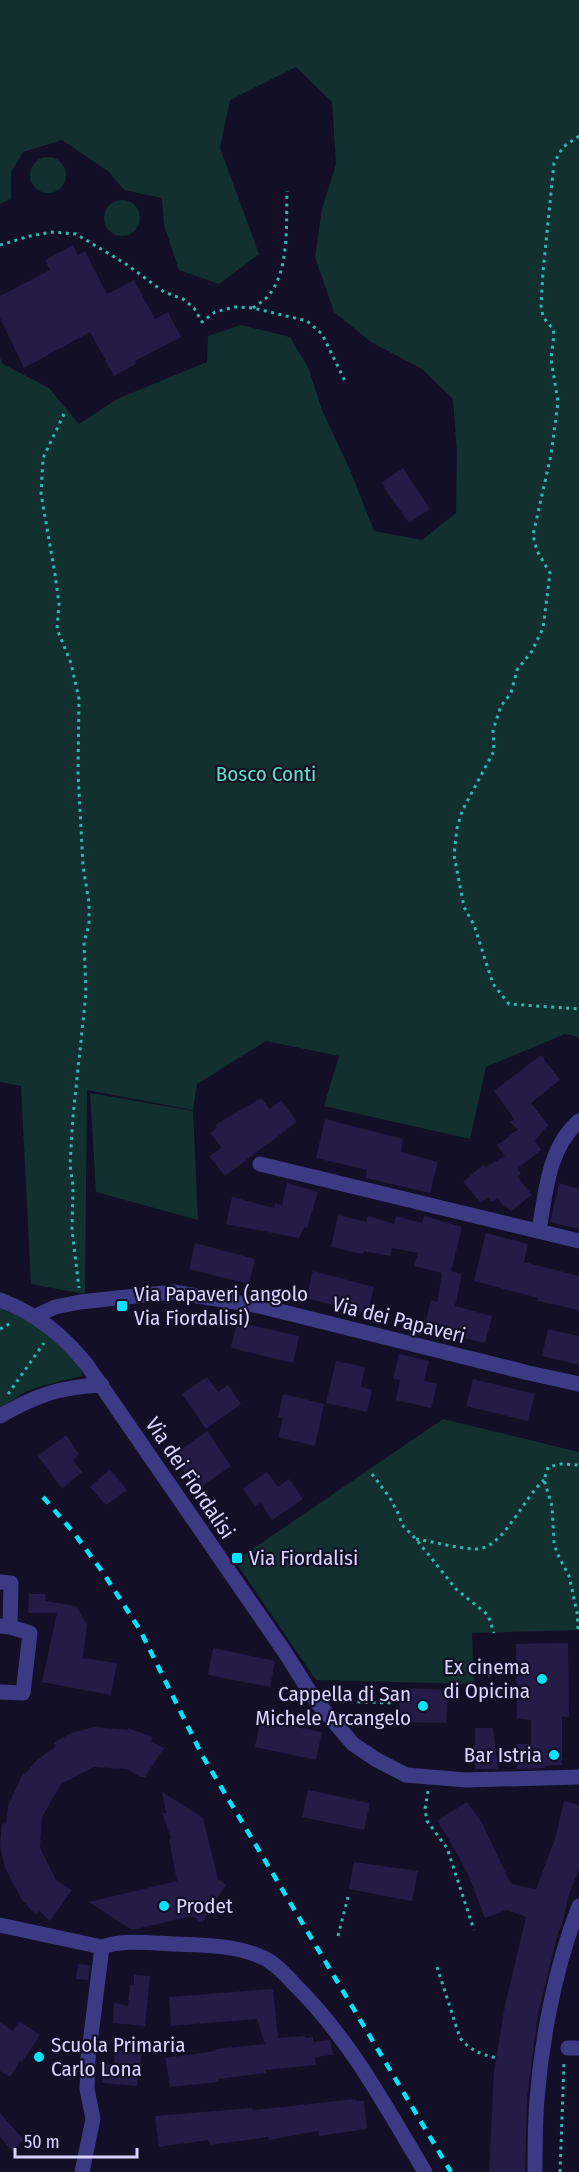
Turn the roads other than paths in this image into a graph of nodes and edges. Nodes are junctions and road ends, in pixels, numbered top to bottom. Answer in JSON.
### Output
{"nodes":[{"id":1,"x":579,"y":1121,"type":"edge"},
{"id":2,"x":260,"y":1164,"type":"dead end"},
{"id":3,"x":539,"y":1230,"type":"junction"},
{"id":4,"x":579,"y":1241,"type":"edge"},
{"id":5,"x":0,"y":1300,"type":"edge"},
{"id":6,"x":36,"y":1316,"type":"junction"},
{"id":7,"x":579,"y":1384,"type":"edge"},
{"id":8,"x":102,"y":1385,"type":"junction"},
{"id":9,"x":2,"y":1408,"type":"edge"},
{"id":10,"x":0,"y":1582,"type":"edge"},
{"id":11,"x":5,"y":1626,"type":"edge"},
{"id":12,"x":0,"y":1692,"type":"edge"},
{"id":13,"x":579,"y":1777,"type":"edge"},
{"id":14,"x":579,"y":1906,"type":"edge"},
{"id":15,"x":0,"y":1925,"type":"edge"},
{"id":16,"x":102,"y":1947,"type":"junction"},
{"id":17,"x":82,"y":2172,"type":"edge"},
{"id":18,"x":425,"y":2172,"type":"edge"},
{"id":19,"x":535,"y":2172,"type":"edge"}],
"edges":[{"from":1,"to":3,"type":"street"},
{"from":2,"to":3,"type":"street"},
{"from":3,"to":4,"type":"street"},
{"from":5,"to":6,"type":"street"},
{"from":6,"to":7,"type":"street","name":"Via dei Papaveri"},
{"from":6,"to":8,"type":"street","name":"Via dei Fiordalisi"},
{"from":8,"to":9,"type":"street"},
{"from":8,"to":13,"type":"street","name":"Via dei Fiordalisi"},
{"from":10,"to":11,"type":"street"},
{"from":11,"to":12,"type":"street"},
{"from":14,"to":19,"type":"street"},
{"from":15,"to":16,"type":"street"},
{"from":16,"to":17,"type":"street"},
{"from":16,"to":18,"type":"street"}]}
